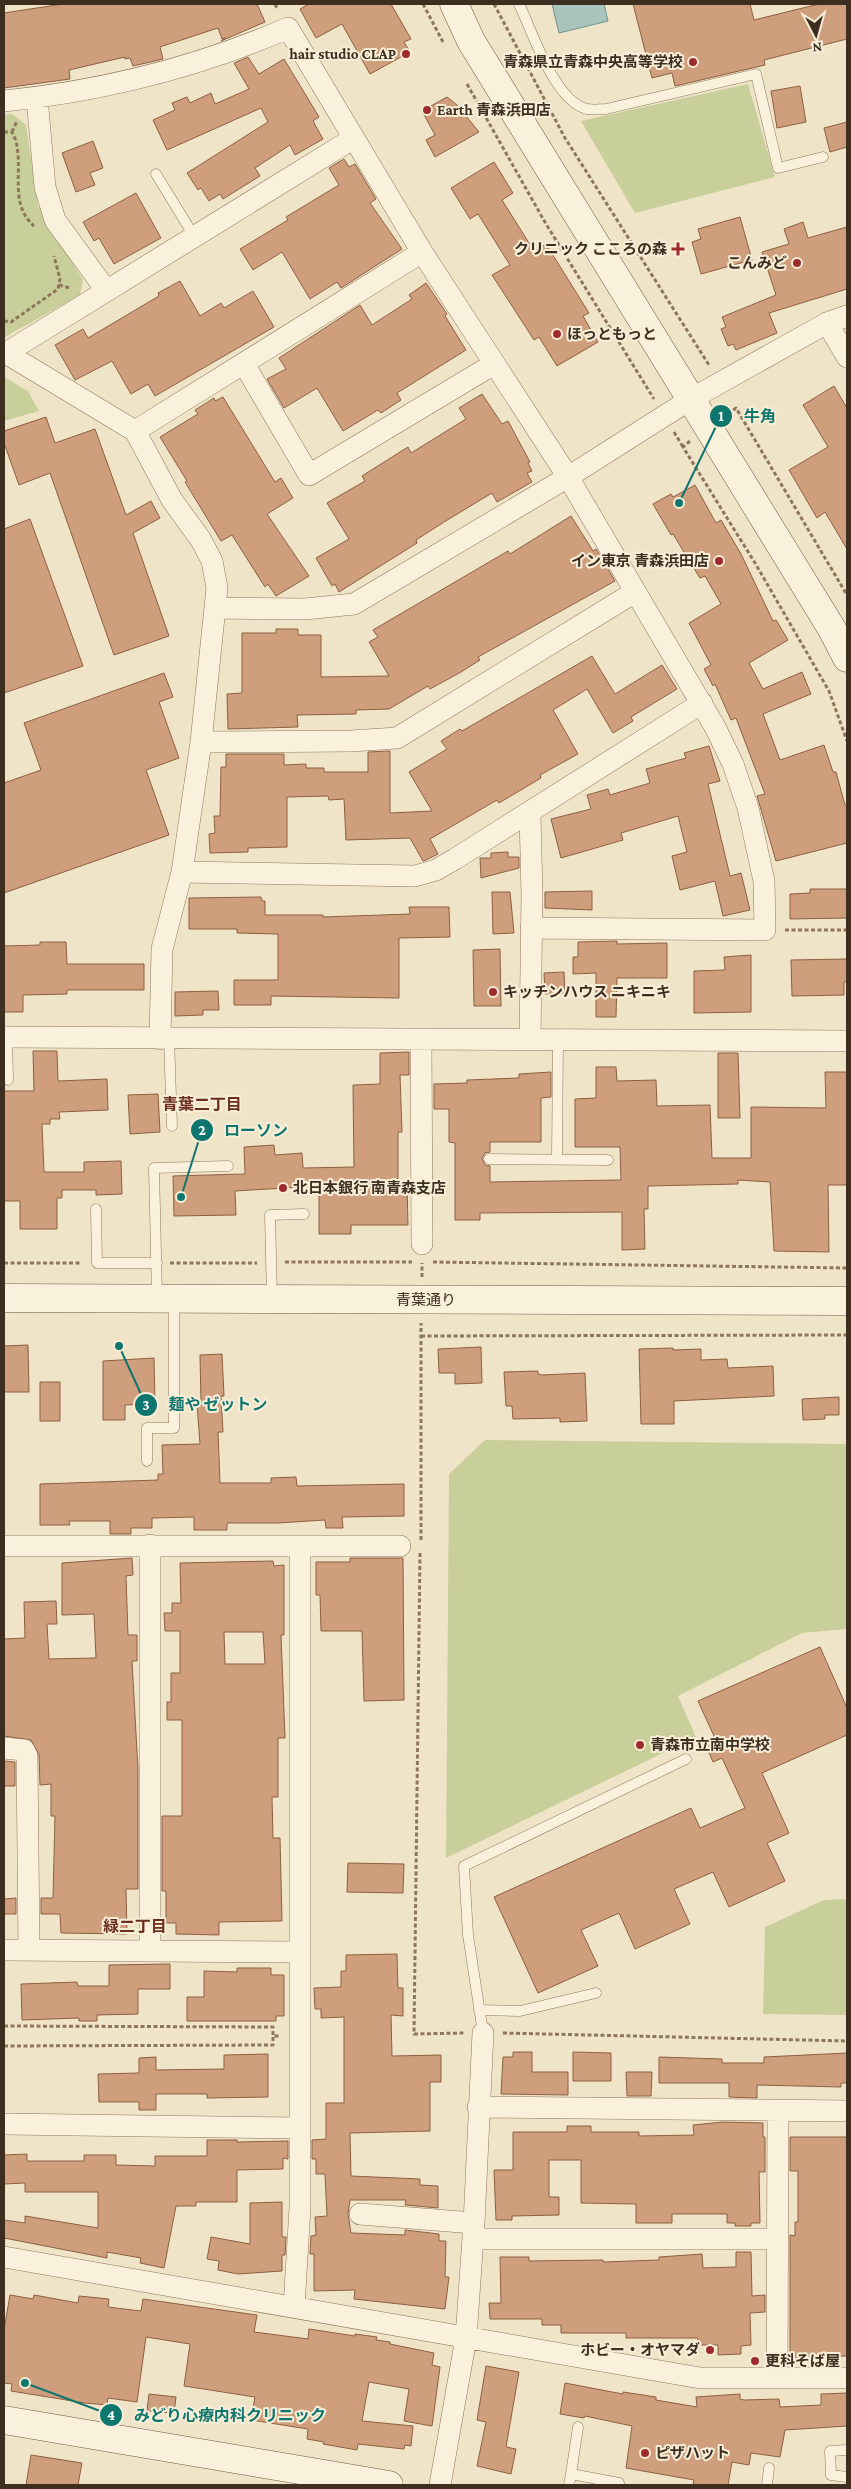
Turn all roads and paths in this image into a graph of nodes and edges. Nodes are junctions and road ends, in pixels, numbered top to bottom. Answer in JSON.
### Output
{"nodes":[{"id":1,"x":422,"y":4,"type":"edge"},
{"id":2,"x":454,"y":4,"type":"edge"},
{"id":3,"x":494,"y":4,"type":"edge"},
{"id":4,"x":519,"y":4,"type":"edge"},
{"id":5,"x":447,"y":50,"type":"dead end"},
{"id":6,"x":462,"y":76,"type":"dead end"},
{"id":7,"x":37,"y":98,"type":"junction"},
{"id":8,"x":4,"y":101,"type":"edge"},
{"id":9,"x":4,"y":132,"type":"edge"},
{"id":10,"x":354,"y":138,"type":"junction"},
{"id":11,"x":823,"y":157,"type":"dead end"},
{"id":12,"x":156,"y":174,"type":"dead end"},
{"id":13,"x":38,"y":230,"type":"dead end"},
{"id":14,"x":194,"y":236,"type":"junction"},
{"id":15,"x":51,"y":251,"type":"dead end"},
{"id":16,"x":422,"y":252,"type":"junction"},
{"id":17,"x":106,"y":290,"type":"junction"},
{"id":18,"x":847,"y":316,"type":"edge"},
{"id":19,"x":4,"y":321,"type":"edge"},
{"id":20,"x":827,"y":323,"type":"junction"},
{"id":21,"x":5,"y":352,"type":"edge"},
{"id":22,"x":847,"y":357,"type":"edge"},
{"id":23,"x":244,"y":364,"type":"junction"},
{"id":24,"x":494,"y":364,"type":"junction"},
{"id":25,"x":720,"y":383,"type":"junction"},
{"id":26,"x":691,"y":399,"type":"junction"},
{"id":27,"x":736,"y":408,"type":"dead end"},
{"id":28,"x":665,"y":416,"type":"junction"},
{"id":29,"x":135,"y":431,"type":"junction"},
{"id":30,"x":683,"y":447,"type":"dead end"},
{"id":31,"x":568,"y":477,"type":"junction"},
{"id":32,"x":635,"y":592,"type":"junction"},
{"id":33,"x":215,"y":608,"type":"junction"},
{"id":34,"x":847,"y":658,"type":"edge"},
{"id":35,"x":702,"y":704,"type":"junction"},
{"id":36,"x":201,"y":742,"type":"junction"},
{"id":37,"x":530,"y":814,"type":"junction"},
{"id":38,"x":182,"y":872,"type":"junction"},
{"id":39,"x":531,"y":928,"type":"junction"},
{"id":40,"x":765,"y":930,"type":"junction"},
{"id":41,"x":847,"y":930,"type":"edge"},
{"id":42,"x":5,"y":1038,"type":"edge"},
{"id":43,"x":165,"y":1039,"type":"junction"},
{"id":44,"x":421,"y":1040,"type":"junction"},
{"id":45,"x":530,"y":1040,"type":"junction"},
{"id":46,"x":558,"y":1040,"type":"junction"},
{"id":47,"x":847,"y":1041,"type":"edge"},
{"id":48,"x":8,"y":1080,"type":"dead end"},
{"id":49,"x":172,"y":1126,"type":"dead end"},
{"id":50,"x":488,"y":1159,"type":"dead end"},
{"id":51,"x":557,"y":1159,"type":"junction"},
{"id":52,"x":608,"y":1160,"type":"dead end"},
{"id":53,"x":228,"y":1166,"type":"dead end"},
{"id":54,"x":96,"y":1210,"type":"dead end"},
{"id":55,"x":304,"y":1214,"type":"dead end"},
{"id":56,"x":422,"y":1244,"type":"joint"},
{"id":57,"x":156,"y":1263,"type":"junction"},
{"id":58,"x":4,"y":1298,"type":"edge"},
{"id":59,"x":165,"y":1299,"type":"junction"},
{"id":60,"x":272,"y":1299,"type":"junction"},
{"id":61,"x":421,"y":1300,"type":"junction"},
{"id":62,"x":847,"y":1301,"type":"edge"},
{"id":63,"x":421,"y":1336,"type":"junction"},
{"id":64,"x":847,"y":1336,"type":"edge"},
{"id":65,"x":147,"y":1461,"type":"dead end"},
{"id":66,"x":4,"y":1546,"type":"edge"},
{"id":67,"x":150,"y":1546,"type":"junction"},
{"id":68,"x":300,"y":1546,"type":"junction"},
{"id":69,"x":400,"y":1546,"type":"dead end"},
{"id":70,"x":4,"y":1748,"type":"edge"},
{"id":71,"x":686,"y":1759,"type":"dead end"},
{"id":72,"x":4,"y":1950,"type":"edge"},
{"id":73,"x":29,"y":1950,"type":"junction"},
{"id":74,"x":150,"y":1950,"type":"junction"},
{"id":75,"x":300,"y":1952,"type":"junction"},
{"id":76,"x":596,"y":1994,"type":"dead end"},
{"id":77,"x":479,"y":2010,"type":"junction"},
{"id":78,"x":4,"y":2026,"type":"edge"},
{"id":79,"x":483,"y":2033,"type":"junction"},
{"id":80,"x":273,"y":2036,"type":"junction"},
{"id":81,"x":300,"y":2036,"type":"junction"},
{"id":82,"x":847,"y":2041,"type":"edge"},
{"id":83,"x":4,"y":2046,"type":"edge"},
{"id":84,"x":478,"y":2106,"type":"junction"},
{"id":85,"x":778,"y":2111,"type":"junction"},
{"id":86,"x":847,"y":2111,"type":"edge"},
{"id":87,"x":4,"y":2124,"type":"edge"},
{"id":88,"x":300,"y":2128,"type":"junction"},
{"id":89,"x":360,"y":2214,"type":"dead end"},
{"id":90,"x":473,"y":2231,"type":"junction"},
{"id":91,"x":776,"y":2239,"type":"junction"},
{"id":92,"x":4,"y":2257,"type":"edge"},
{"id":93,"x":294,"y":2307,"type":"junction"},
{"id":94,"x":466,"y":2338,"type":"junction"},
{"id":95,"x":777,"y":2378,"type":"junction"},
{"id":96,"x":847,"y":2378,"type":"edge"},
{"id":97,"x":4,"y":2420,"type":"edge"},
{"id":98,"x":578,"y":2427,"type":"dead end"},
{"id":99,"x":847,"y":2450,"type":"edge"},
{"id":100,"x":769,"y":2468,"type":"dead end"},
{"id":101,"x":571,"y":2474,"type":"junction"},
{"id":102,"x":847,"y":2477,"type":"edge"},
{"id":103,"x":619,"y":2483,"type":"dead end"},
{"id":104,"x":389,"y":2485,"type":"edge"},
{"id":105,"x":440,"y":2485,"type":"edge"},
{"id":106,"x":569,"y":2485,"type":"edge"},
{"id":107,"x":767,"y":2485,"type":"edge"}],
"edges":[{"from":1,"to":5,"type":"path"},
{"from":2,"to":26,"type":"street"},
{"from":3,"to":25,"type":"path"},
{"from":4,"to":11,"type":"lane"},
{"from":6,"to":28,"type":"path"},
{"from":7,"to":8,"type":"street"},
{"from":7,"to":10,"type":"street"},
{"from":7,"to":17,"type":"street"},
{"from":9,"to":13,"type":"path"},
{"from":10,"to":14,"type":"street"},
{"from":10,"to":16,"type":"street"},
{"from":12,"to":14,"type":"lane"},
{"from":14,"to":17,"type":"street"},
{"from":15,"to":19,"type":"path"},
{"from":16,"to":23,"type":"street"},
{"from":16,"to":24,"type":"street"},
{"from":17,"to":21,"type":"street"},
{"from":18,"to":20,"type":"street"},
{"from":20,"to":22,"type":"street"},
{"from":20,"to":25,"type":"street"},
{"from":21,"to":29,"type":"street"},
{"from":23,"to":24,"type":"street"},
{"from":23,"to":29,"type":"street"},
{"from":24,"to":31,"type":"street"},
{"from":25,"to":26,"type":"street"},
{"from":25,"to":27,"type":"path"},
{"from":26,"to":28,"type":"street"},
{"from":26,"to":34,"type":"street"},
{"from":28,"to":30,"type":"path"},
{"from":28,"to":31,"type":"street"},
{"from":29,"to":33,"type":"street"},
{"from":31,"to":32,"type":"street"},
{"from":31,"to":33,"type":"street"},
{"from":32,"to":35,"type":"street"},
{"from":32,"to":36,"type":"street"},
{"from":33,"to":36,"type":"street"},
{"from":35,"to":37,"type":"street"},
{"from":35,"to":40,"type":"street"},
{"from":36,"to":38,"type":"street"},
{"from":37,"to":38,"type":"street"},
{"from":37,"to":39,"type":"street"},
{"from":38,"to":43,"type":"street"},
{"from":39,"to":40,"type":"street"},
{"from":39,"to":45,"type":"street"},
{"from":40,"to":41,"type":"path"},
{"from":42,"to":43,"type":"street"},
{"from":42,"to":48,"type":"lane"},
{"from":43,"to":44,"type":"street"},
{"from":43,"to":49,"type":"lane"},
{"from":44,"to":45,"type":"street"},
{"from":44,"to":56,"type":"street"},
{"from":45,"to":46,"type":"street"},
{"from":46,"to":47,"type":"street"},
{"from":46,"to":51,"type":"lane"},
{"from":50,"to":51,"type":"lane"},
{"from":51,"to":52,"type":"lane"},
{"from":53,"to":57,"type":"lane"},
{"from":54,"to":57,"type":"lane"},
{"from":55,"to":60,"type":"lane"},
{"from":56,"to":61,"type":"path"},
{"from":57,"to":59,"type":"lane"},
{"from":58,"to":59,"type":"street","name":"青葉通り"},
{"from":59,"to":60,"type":"street","name":"青葉通り"},
{"from":59,"to":65,"type":"lane"},
{"from":60,"to":61,"type":"street","name":"青葉通り"},
{"from":61,"to":62,"type":"street","name":"青葉通り"},
{"from":61,"to":63,"type":"path"},
{"from":63,"to":64,"type":"path"},
{"from":63,"to":79,"type":"path"},
{"from":66,"to":67,"type":"street"},
{"from":67,"to":68,"type":"street"},
{"from":67,"to":74,"type":"street"},
{"from":68,"to":69,"type":"street"},
{"from":68,"to":75,"type":"street"},
{"from":70,"to":73,"type":"street"},
{"from":71,"to":77,"type":"lane"},
{"from":72,"to":73,"type":"street"},
{"from":73,"to":74,"type":"street"},
{"from":74,"to":75,"type":"street"},
{"from":75,"to":81,"type":"street"},
{"from":76,"to":77,"type":"lane"},
{"from":77,"to":79,"type":"lane"},
{"from":78,"to":80,"type":"path"},
{"from":79,"to":82,"type":"path"},
{"from":79,"to":84,"type":"street"},
{"from":80,"to":81,"type":"path"},
{"from":80,"to":83,"type":"path"},
{"from":81,"to":88,"type":"street"},
{"from":84,"to":85,"type":"street"},
{"from":84,"to":90,"type":"street"},
{"from":85,"to":86,"type":"street"},
{"from":85,"to":91,"type":"street"},
{"from":87,"to":88,"type":"street"},
{"from":88,"to":93,"type":"street"},
{"from":89,"to":90,"type":"street"},
{"from":90,"to":91,"type":"street"},
{"from":90,"to":94,"type":"street"},
{"from":91,"to":95,"type":"street"},
{"from":92,"to":93,"type":"street"},
{"from":93,"to":94,"type":"street"},
{"from":94,"to":95,"type":"street"},
{"from":94,"to":105,"type":"street"},
{"from":95,"to":96,"type":"street"},
{"from":97,"to":104,"type":"street"},
{"from":98,"to":101,"type":"lane"},
{"from":99,"to":102,"type":"lane"},
{"from":100,"to":107,"type":"lane"},
{"from":101,"to":103,"type":"lane"},
{"from":101,"to":106,"type":"lane"}]}
